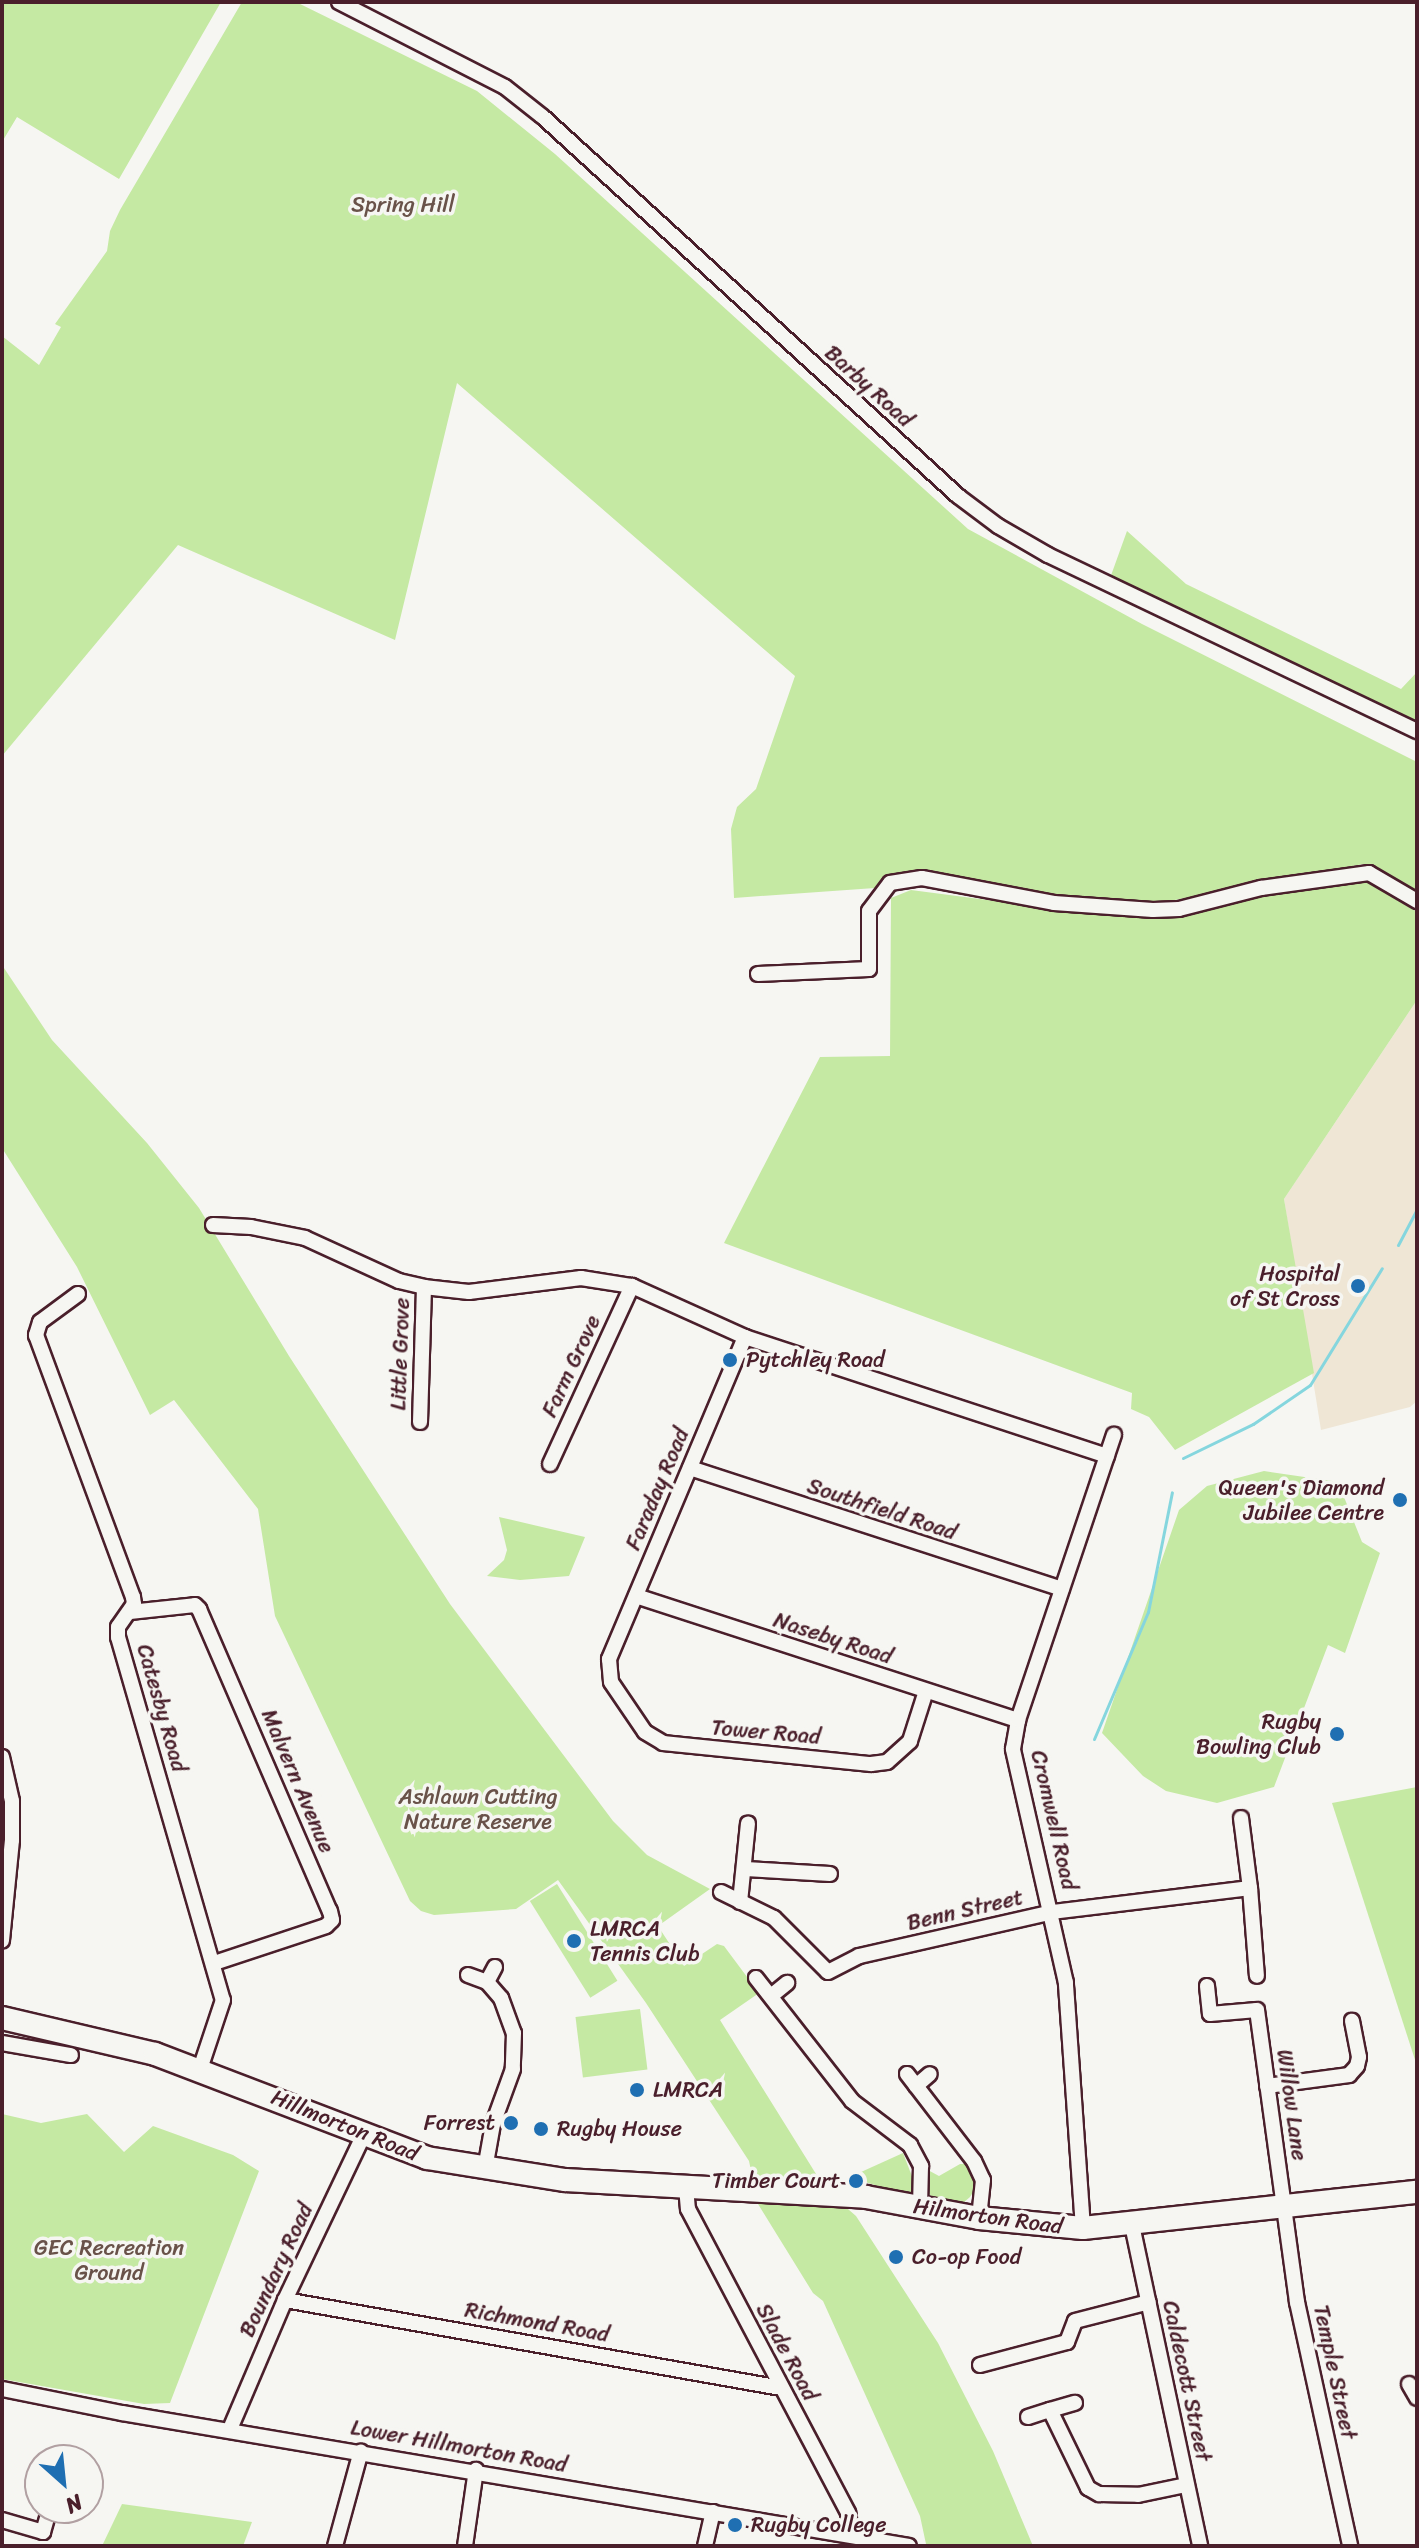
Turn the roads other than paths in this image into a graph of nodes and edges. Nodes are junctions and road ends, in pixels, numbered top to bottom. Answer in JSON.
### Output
{"nodes":[{"id":1,"x":339,"y":2,"type":"edge"},
{"id":2,"x":1417,"y":731,"type":"edge"},
{"id":3,"x":1417,"y":901,"type":"edge"},
{"id":4,"x":758,"y":974,"type":"dead end"},
{"id":5,"x":213,"y":1225,"type":"dead end"},
{"id":6,"x":632,"y":1286,"type":"junction"},
{"id":7,"x":424,"y":1287,"type":"junction"},
{"id":8,"x":78,"y":1294,"type":"dead end"},
{"id":9,"x":745,"y":1337,"type":"junction"},
{"id":10,"x":420,"y":1422,"type":"dead end"},
{"id":11,"x":1114,"y":1435,"type":"dead end"},
{"id":12,"x":1107,"y":1456,"type":"junction"},
{"id":13,"x":550,"y":1464,"type":"dead end"},
{"id":14,"x":690,"y":1468,"type":"junction"},
{"id":15,"x":1062,"y":1589,"type":"junction"},
{"id":16,"x":636,"y":1596,"type":"junction"},
{"id":17,"x":130,"y":1612,"type":"junction"},
{"id":18,"x":609,"y":1659,"type":"joint"},
{"id":19,"x":926,"y":1691,"type":"junction"},
{"id":20,"x":1018,"y":1720,"type":"junction"},
{"id":21,"x":3,"y":1765,"type":"edge"},
{"id":22,"x":1241,"y":1818,"type":"dead end"},
{"id":23,"x":748,"y":1823,"type":"dead end"},
{"id":24,"x":746,"y":1869,"type":"junction"},
{"id":25,"x":830,"y":1874,"type":"dead end"},
{"id":26,"x":1250,"y":1888,"type":"junction"},
{"id":27,"x":721,"y":1892,"type":"dead end"},
{"id":28,"x":740,"y":1902,"type":"junction"},
{"id":29,"x":1052,"y":1912,"type":"junction"},
{"id":30,"x":2,"y":1941,"type":"edge"},
{"id":31,"x":214,"y":1963,"type":"junction"},
{"id":32,"x":495,"y":1967,"type":"dead end"},
{"id":33,"x":468,"y":1975,"type":"dead end"},
{"id":34,"x":1257,"y":1976,"type":"dead end"},
{"id":35,"x":756,"y":1978,"type":"dead end"},
{"id":36,"x":487,"y":1982,"type":"junction"},
{"id":37,"x":1207,"y":1986,"type":"dead end"},
{"id":38,"x":2,"y":2018,"type":"edge"},
{"id":39,"x":1352,"y":2021,"type":"dead end"},
{"id":40,"x":2,"y":2043,"type":"edge"},
{"id":41,"x":71,"y":2055,"type":"dead end"},
{"id":42,"x":200,"y":2069,"type":"junction"},
{"id":43,"x":930,"y":2074,"type":"dead end"},
{"id":44,"x":1267,"y":2086,"type":"junction"},
{"id":45,"x":365,"y":2132,"type":"junction"},
{"id":46,"x":485,"y":2169,"type":"junction"},
{"id":47,"x":686,"y":2187,"type":"junction"},
{"id":48,"x":744,"y":2191,"type":"joint"},
{"id":49,"x":1417,"y":2192,"type":"edge"},
{"id":50,"x":920,"y":2206,"type":"junction"},
{"id":51,"x":1284,"y":2206,"type":"junction"},
{"id":52,"x":979,"y":2218,"type":"junction"},
{"id":53,"x":1132,"y":2225,"type":"junction"},
{"id":54,"x":1083,"y":2228,"type":"junction"},
{"id":55,"x":285,"y":2300,"type":"junction"},
{"id":56,"x":1149,"y":2302,"type":"junction"},
{"id":57,"x":980,"y":2365,"type":"dead end"},
{"id":58,"x":1409,"y":2384,"type":"dead end"},
{"id":59,"x":781,"y":2388,"type":"junction"},
{"id":60,"x":2,"y":2389,"type":"edge"},
{"id":61,"x":1417,"y":2398,"type":"edge"},
{"id":62,"x":1075,"y":2403,"type":"dead end"},
{"id":63,"x":1050,"y":2410,"type":"junction"},
{"id":64,"x":1028,"y":2417,"type":"dead end"},
{"id":65,"x":230,"y":2429,"type":"junction"},
{"id":66,"x":361,"y":2451,"type":"junction"},
{"id":67,"x":476,"y":2470,"type":"junction"},
{"id":68,"x":1186,"y":2485,"type":"junction"},
{"id":69,"x":713,"y":2512,"type":"junction"},
{"id":70,"x":2,"y":2520,"type":"edge"},
{"id":71,"x":852,"y":2536,"type":"junction"},
{"id":72,"x":41,"y":2539,"type":"edge"},
{"id":73,"x":335,"y":2546,"type":"edge"},
{"id":74,"x":465,"y":2546,"type":"edge"},
{"id":75,"x":705,"y":2546,"type":"edge"},
{"id":76,"x":909,"y":2546,"type":"edge"},
{"id":77,"x":1200,"y":2546,"type":"edge"},
{"id":78,"x":1350,"y":2546,"type":"edge"}],
"edges":[{"from":1,"to":2,"type":"street","name":"Barby Road"},
{"from":3,"to":4,"type":"street"},
{"from":5,"to":7,"type":"street"},
{"from":6,"to":7,"type":"street"},
{"from":6,"to":9,"type":"street"},
{"from":6,"to":13,"type":"street","name":"Farm Grove"},
{"from":7,"to":10,"type":"street","name":"Little Grove"},
{"from":8,"to":17,"type":"street","name":"Catesby Road"},
{"from":9,"to":12,"type":"street"},
{"from":9,"to":14,"type":"street","name":"Faraday Road"},
{"from":11,"to":12,"type":"street","name":"Cromwell Road"},
{"from":12,"to":15,"type":"street","name":"Cromwell Road"},
{"from":14,"to":15,"type":"street","name":"Southfield Road"},
{"from":14,"to":16,"type":"street","name":"Faraday Road"},
{"from":15,"to":20,"type":"street","name":"Cromwell Road"},
{"from":16,"to":18,"type":"street","name":"Faraday Road"},
{"from":16,"to":19,"type":"street","name":"Naseby Road"},
{"from":17,"to":31,"type":"street","name":"Catesby Road"},
{"from":17,"to":31,"type":"street","name":"Malvern Avenue"},
{"from":18,"to":19,"type":"street","name":"Tower Road"},
{"from":19,"to":20,"type":"street","name":"Naseby Road"},
{"from":20,"to":29,"type":"street","name":"Cromwell Road"},
{"from":21,"to":30,"type":"street"},
{"from":22,"to":26,"type":"street"},
{"from":23,"to":24,"type":"street"},
{"from":24,"to":25,"type":"street"},
{"from":24,"to":28,"type":"street"},
{"from":26,"to":29,"type":"street","name":"Benn Street"},
{"from":26,"to":34,"type":"street"},
{"from":27,"to":28,"type":"street"},
{"from":28,"to":29,"type":"street","name":"Benn Street"},
{"from":29,"to":54,"type":"street","name":"Cromwell Road"},
{"from":31,"to":42,"type":"street","name":"Catesby Road"},
{"from":32,"to":36,"type":"street"},
{"from":33,"to":36,"type":"street"},
{"from":35,"to":50,"type":"street"},
{"from":36,"to":46,"type":"street"},
{"from":37,"to":44,"type":"street","name":"Willow Lane"},
{"from":38,"to":42,"type":"highway","name":"Hillmorton Road"},
{"from":39,"to":44,"type":"street"},
{"from":40,"to":41,"type":"street"},
{"from":42,"to":45,"type":"highway","name":"Hillmorton Road"},
{"from":43,"to":52,"type":"street"},
{"from":44,"to":51,"type":"street","name":"Willow Lane"},
{"from":45,"to":46,"type":"highway","name":"Hillmorton Road"},
{"from":45,"to":55,"type":"street","name":"Boundary Road"},
{"from":46,"to":47,"type":"highway","name":"Hillmorton Road"},
{"from":47,"to":48,"type":"highway","name":"Hillmorton Road"},
{"from":47,"to":59,"type":"street","name":"Slade Road"},
{"from":48,"to":50,"type":"highway","name":"Hilmorton Road"},
{"from":49,"to":51,"type":"highway","name":"Hilmorton Road"},
{"from":50,"to":52,"type":"highway","name":"Hilmorton Road"},
{"from":51,"to":53,"type":"highway","name":"Hilmorton Road"},
{"from":51,"to":78,"type":"street","name":"Temple Street"},
{"from":52,"to":54,"type":"highway","name":"Hilmorton Road"},
{"from":53,"to":54,"type":"highway","name":"Hilmorton Road"},
{"from":53,"to":56,"type":"street","name":"Caldecott Street"},
{"from":55,"to":59,"type":"street","name":"Richmond Road"},
{"from":55,"to":65,"type":"street","name":"Boundary Road"},
{"from":56,"to":57,"type":"street"},
{"from":56,"to":68,"type":"street","name":"Caldecott Street"},
{"from":58,"to":61,"type":"street"},
{"from":59,"to":71,"type":"street","name":"Slade Road"},
{"from":60,"to":65,"type":"street","name":"Lower Hillmorton Road"},
{"from":62,"to":63,"type":"street"},
{"from":63,"to":64,"type":"street"},
{"from":63,"to":68,"type":"street"},
{"from":65,"to":66,"type":"street","name":"Lower Hillmorton Road"},
{"from":66,"to":67,"type":"street","name":"Lower Hillmorton Road"},
{"from":66,"to":73,"type":"street"},
{"from":67,"to":69,"type":"street","name":"Lower Hillmorton Road"},
{"from":67,"to":74,"type":"street"},
{"from":68,"to":77,"type":"street","name":"Caldecott Street"},
{"from":69,"to":71,"type":"street","name":"Lower Hillmorton Road"},
{"from":69,"to":75,"type":"street"},
{"from":70,"to":72,"type":"street"},
{"from":71,"to":76,"type":"street","name":"Lower Hillmorton Road"}]}
